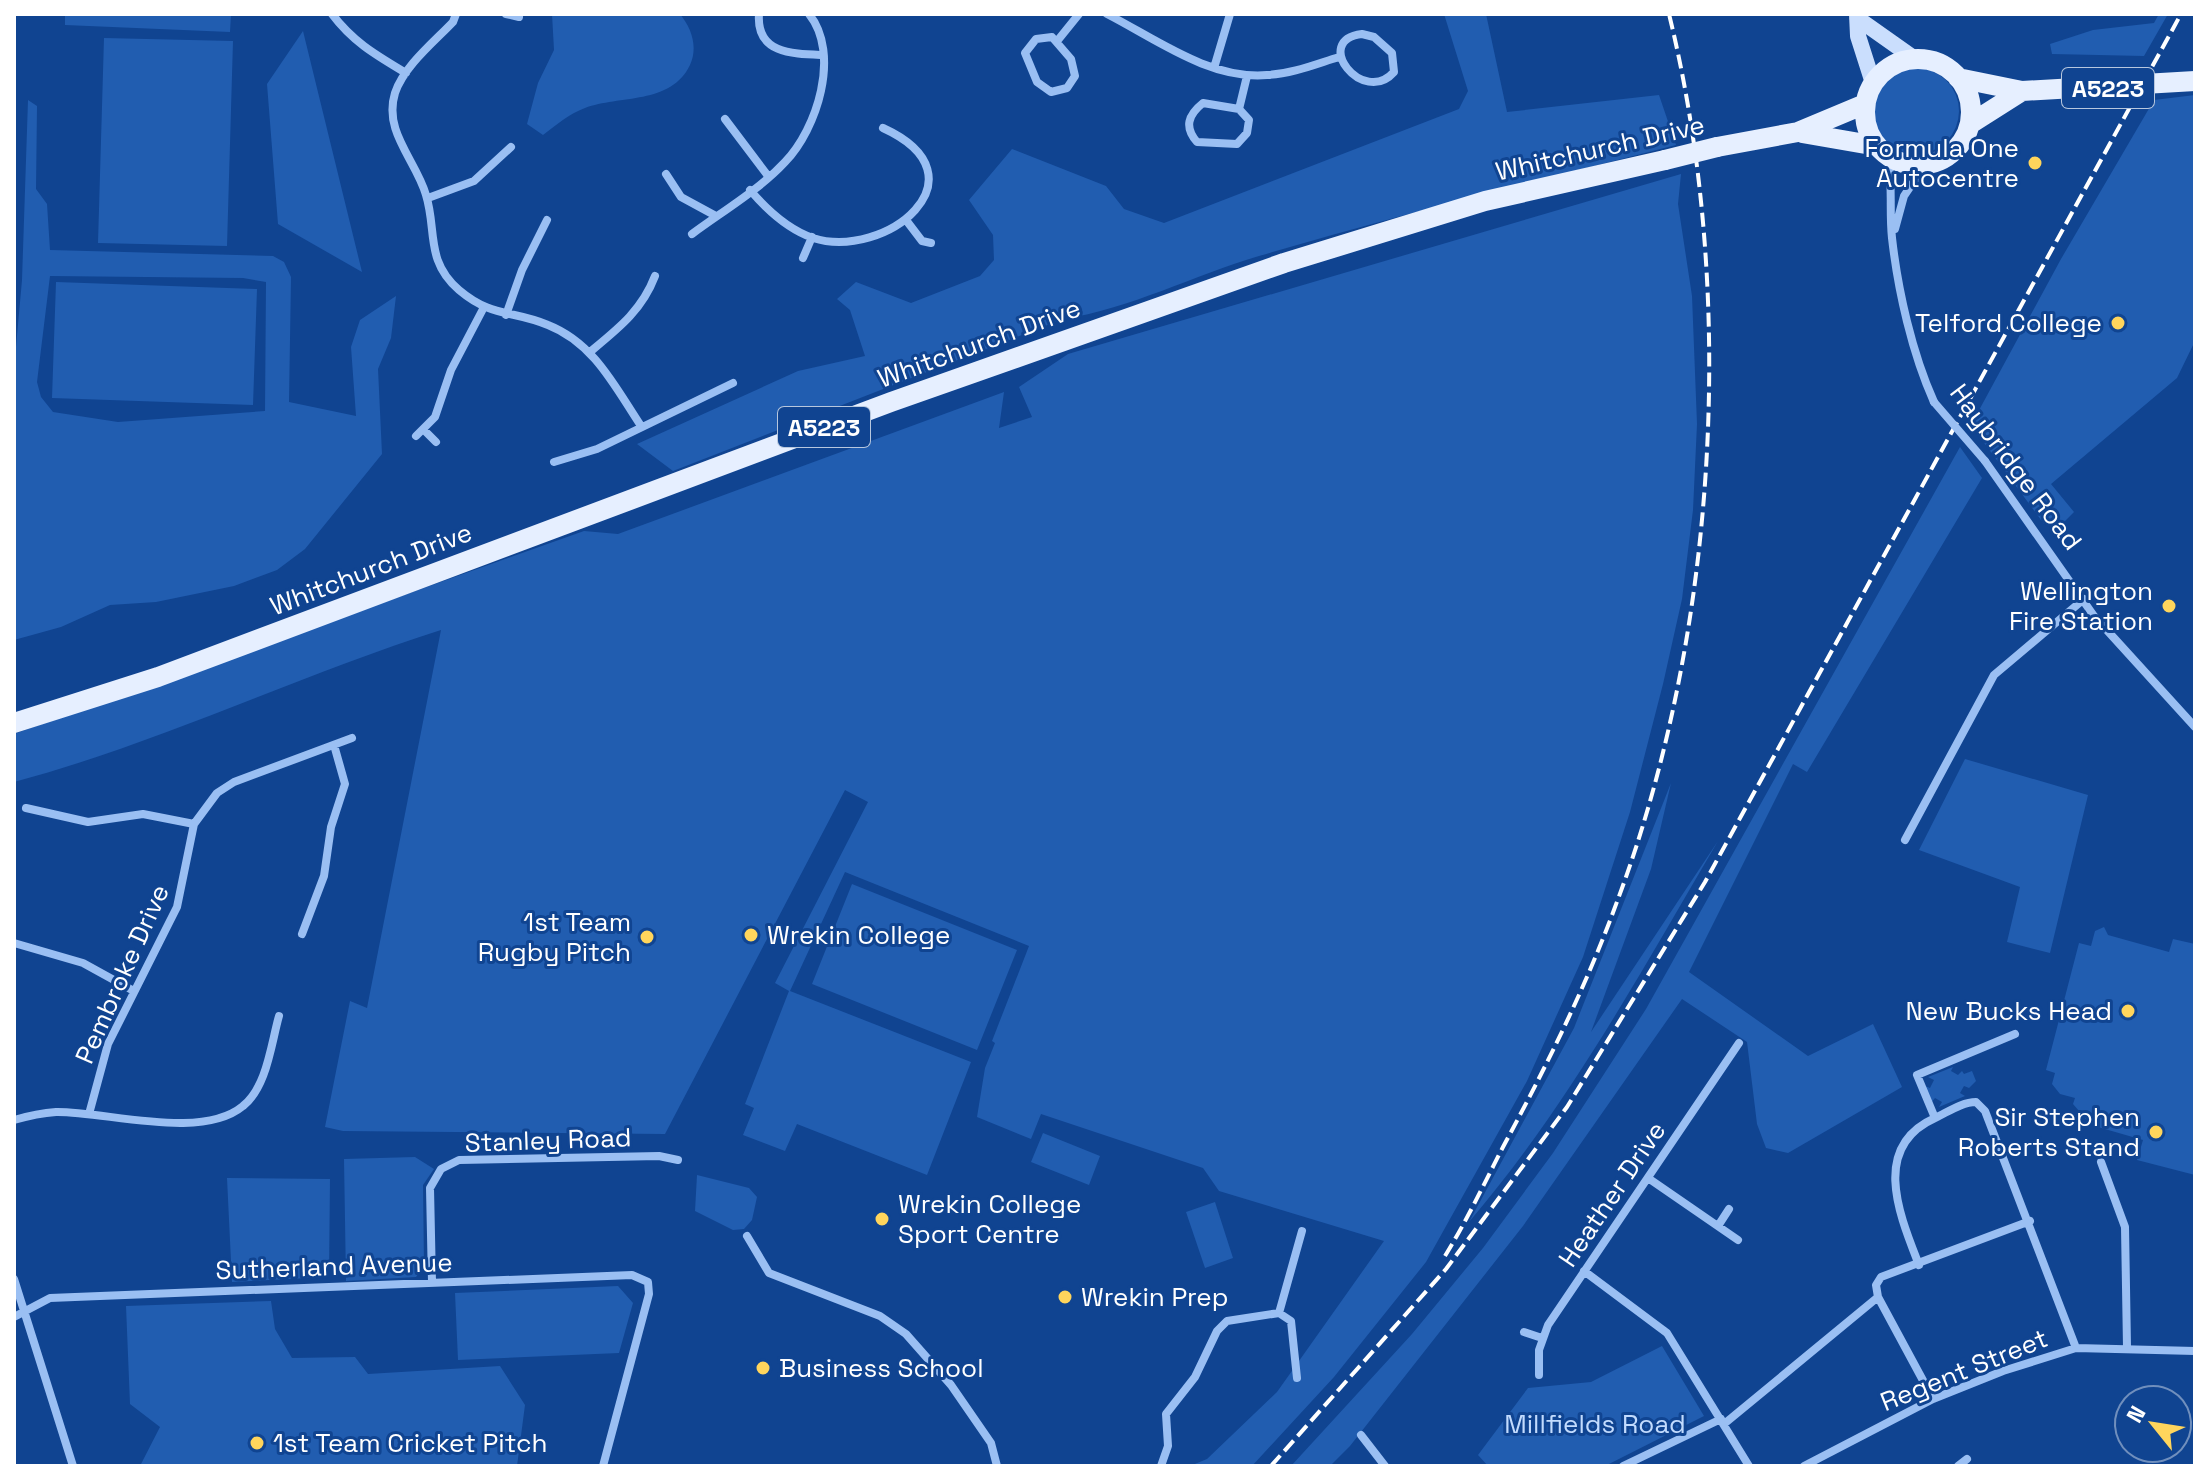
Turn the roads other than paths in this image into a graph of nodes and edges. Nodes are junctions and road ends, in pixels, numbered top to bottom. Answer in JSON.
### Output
{"nodes":[{"id":1,"x":332,"y":14,"type":"edge"},
{"id":2,"x":456,"y":14,"type":"edge"},
{"id":3,"x":506,"y":14,"type":"edge"},
{"id":4,"x":759,"y":14,"type":"edge"},
{"id":5,"x":809,"y":14,"type":"edge"},
{"id":6,"x":1079,"y":14,"type":"edge"},
{"id":7,"x":1107,"y":14,"type":"edge"},
{"id":8,"x":1230,"y":14,"type":"edge"},
{"id":9,"x":1857,"y":16,"type":"edge"},
{"id":10,"x":519,"y":17,"type":"dead end"},
{"id":11,"x":1058,"y":40,"type":"junction"},
{"id":12,"x":823,"y":55,"type":"junction"},
{"id":13,"x":1339,"y":57,"type":"junction"},
{"id":14,"x":1915,"y":59,"type":"junction"},
{"id":15,"x":1214,"y":68,"type":"junction"},
{"id":16,"x":406,"y":73,"type":"junction"},
{"id":17,"x":1247,"y":76,"type":"junction"},
{"id":18,"x":1958,"y":78,"type":"junction"},
{"id":19,"x":2195,"y":81,"type":"edge"},
{"id":20,"x":1873,"y":83,"type":"junction"},
{"id":21,"x":2022,"y":91,"type":"junction"},
{"id":22,"x":1865,"y":104,"type":"junction"},
{"id":23,"x":1239,"y":109,"type":"junction"},
{"id":24,"x":725,"y":119,"type":"dead end"},
{"id":25,"x":1970,"y":124,"type":"junction"},
{"id":26,"x":883,"y":128,"type":"dead end"},
{"id":27,"x":1798,"y":132,"type":"junction"},
{"id":28,"x":511,"y":147,"type":"dead end"},
{"id":29,"x":1883,"y":152,"type":"junction"},
{"id":30,"x":1925,"y":165,"type":"junction"},
{"id":31,"x":666,"y":174,"type":"dead end"},
{"id":32,"x":768,"y":176,"type":"junction"},
{"id":33,"x":750,"y":190,"type":"junction"},
{"id":34,"x":428,"y":198,"type":"junction"},
{"id":35,"x":716,"y":216,"type":"junction"},
{"id":36,"x":547,"y":220,"type":"dead end"},
{"id":37,"x":906,"y":220,"type":"junction"},
{"id":38,"x":692,"y":234,"type":"dead end"},
{"id":39,"x":812,"y":237,"type":"junction"},
{"id":40,"x":1892,"y":239,"type":"junction"},
{"id":41,"x":931,"y":243,"type":"dead end"},
{"id":42,"x":803,"y":258,"type":"dead end"},
{"id":43,"x":655,"y":276,"type":"dead end"},
{"id":44,"x":483,"y":309,"type":"junction"},
{"id":45,"x":506,"y":315,"type":"junction"},
{"id":46,"x":591,"y":351,"type":"junction"},
{"id":47,"x":733,"y":383,"type":"dead end"},
{"id":48,"x":641,"y":426,"type":"junction"},
{"id":49,"x":424,"y":430,"type":"junction"},
{"id":50,"x":416,"y":436,"type":"dead end"},
{"id":51,"x":436,"y":442,"type":"dead end"},
{"id":52,"x":554,"y":462,"type":"dead end"},
{"id":53,"x":2084,"y":600,"type":"junction"},
{"id":54,"x":14,"y":723,"type":"edge"},
{"id":55,"x":2195,"y":727,"type":"edge"},
{"id":56,"x":352,"y":738,"type":"dead end"},
{"id":57,"x":334,"y":745,"type":"junction"},
{"id":58,"x":26,"y":808,"type":"dead end"},
{"id":59,"x":194,"y":824,"type":"junction"},
{"id":60,"x":1905,"y":840,"type":"dead end"},
{"id":61,"x":302,"y":934,"type":"dead end"},
{"id":62,"x":14,"y":943,"type":"edge"},
{"id":63,"x":132,"y":990,"type":"junction"},
{"id":64,"x":279,"y":1016,"type":"dead end"},
{"id":65,"x":2015,"y":1034,"type":"dead end"},
{"id":66,"x":1739,"y":1043,"type":"dead end"},
{"id":67,"x":89,"y":1114,"type":"junction"},
{"id":68,"x":1935,"y":1118,"type":"junction"},
{"id":69,"x":14,"y":1120,"type":"edge"},
{"id":70,"x":678,"y":1160,"type":"dead end"},
{"id":71,"x":2101,"y":1162,"type":"dead end"},
{"id":72,"x":1648,"y":1178,"type":"junction"},
{"id":73,"x":1729,"y":1209,"type":"dead end"},
{"id":74,"x":2030,"y":1221,"type":"junction"},
{"id":75,"x":1718,"y":1226,"type":"junction"},
{"id":76,"x":1302,"y":1231,"type":"dead end"},
{"id":77,"x":747,"y":1236,"type":"dead end"},
{"id":78,"x":1738,"y":1240,"type":"dead end"},
{"id":79,"x":1919,"y":1265,"type":"junction"},
{"id":80,"x":1584,"y":1271,"type":"junction"},
{"id":81,"x":14,"y":1279,"type":"edge"},
{"id":82,"x":432,"y":1282,"type":"junction"},
{"id":83,"x":1878,"y":1297,"type":"junction"},
{"id":84,"x":23,"y":1311,"type":"junction"},
{"id":85,"x":1279,"y":1313,"type":"junction"},
{"id":86,"x":14,"y":1317,"type":"edge"},
{"id":87,"x":1524,"y":1332,"type":"dead end"},
{"id":88,"x":1542,"y":1338,"type":"junction"},
{"id":89,"x":2127,"y":1347,"type":"junction"},
{"id":90,"x":2076,"y":1348,"type":"junction"},
{"id":91,"x":2195,"y":1351,"type":"edge"},
{"id":92,"x":1539,"y":1375,"type":"dead end"},
{"id":93,"x":1297,"y":1378,"type":"dead end"},
{"id":94,"x":1933,"y":1399,"type":"junction"},
{"id":95,"x":1722,"y":1422,"type":"junction"},
{"id":96,"x":1361,"y":1435,"type":"dead end"},
{"id":97,"x":1967,"y":1459,"type":"dead end"},
{"id":98,"x":73,"y":1466,"type":"edge"},
{"id":99,"x":603,"y":1466,"type":"edge"},
{"id":100,"x":997,"y":1466,"type":"edge"},
{"id":101,"x":1161,"y":1466,"type":"edge"},
{"id":102,"x":1385,"y":1466,"type":"edge"},
{"id":103,"x":1623,"y":1466,"type":"edge"},
{"id":104,"x":1749,"y":1466,"type":"edge"},
{"id":105,"x":1804,"y":1466,"type":"edge"},
{"id":106,"x":1958,"y":1466,"type":"edge"}],
"edges":[{"from":1,"to":16,"type":"street"},
{"from":2,"to":16,"type":"street"},
{"from":3,"to":10,"type":"street"},
{"from":4,"to":12,"type":"street"},
{"from":5,"to":12,"type":"street"},
{"from":6,"to":11,"type":"street"},
{"from":7,"to":15,"type":"street"},
{"from":8,"to":15,"type":"street"},
{"from":9,"to":14,"type":"street"},
{"from":9,"to":20,"type":"street"},
{"from":11,"to":11,"type":"street"},
{"from":12,"to":32,"type":"street"},
{"from":13,"to":13,"type":"street"},
{"from":13,"to":17,"type":"street"},
{"from":14,"to":18,"type":"main road"},
{"from":14,"to":20,"type":"main road"},
{"from":15,"to":17,"type":"street"},
{"from":16,"to":34,"type":"street"},
{"from":17,"to":23,"type":"street"},
{"from":18,"to":21,"type":"main road","number":"A5223"},
{"from":18,"to":25,"type":"main road"},
{"from":19,"to":21,"type":"main road","number":"A5223"},
{"from":20,"to":22,"type":"main road"},
{"from":21,"to":25,"type":"main road","number":"A5223"},
{"from":22,"to":27,"type":"main road","name":"Whitchurch Drive","number":"A5223"},
{"from":22,"to":29,"type":"main road"},
{"from":23,"to":23,"type":"street"},
{"from":24,"to":32,"type":"street"},
{"from":25,"to":30,"type":"main road"},
{"from":26,"to":37,"type":"street"},
{"from":27,"to":29,"type":"main road","name":"Whitchurch Drive","number":"A5223"},
{"from":27,"to":54,"type":"main road","name":"Whitchurch Drive","number":"A5223","bridge":true},
{"from":28,"to":34,"type":"street"},
{"from":29,"to":30,"type":"main road"},
{"from":29,"to":40,"type":"street"},
{"from":30,"to":40,"type":"street"},
{"from":31,"to":35,"type":"street"},
{"from":32,"to":33,"type":"street"},
{"from":33,"to":35,"type":"street"},
{"from":33,"to":39,"type":"street"},
{"from":34,"to":44,"type":"street"},
{"from":35,"to":38,"type":"street"},
{"from":36,"to":45,"type":"street"},
{"from":37,"to":39,"type":"street"},
{"from":37,"to":41,"type":"street"},
{"from":39,"to":42,"type":"street"},
{"from":40,"to":53,"type":"street","name":"Haybridge Road","bridge":true},
{"from":43,"to":46,"type":"street"},
{"from":44,"to":45,"type":"street"},
{"from":44,"to":49,"type":"street"},
{"from":45,"to":46,"type":"street"},
{"from":46,"to":48,"type":"street"},
{"from":47,"to":48,"type":"street"},
{"from":48,"to":52,"type":"street"},
{"from":49,"to":50,"type":"street"},
{"from":49,"to":51,"type":"street"},
{"from":53,"to":55,"type":"street","name":"Haybridge Road"},
{"from":53,"to":60,"type":"street"},
{"from":56,"to":57,"type":"street","name":"Pembroke Drive"},
{"from":57,"to":59,"type":"street","name":"Pembroke Drive"},
{"from":57,"to":61,"type":"street"},
{"from":58,"to":59,"type":"street"},
{"from":59,"to":63,"type":"street","name":"Pembroke Drive"},
{"from":62,"to":63,"type":"street"},
{"from":63,"to":67,"type":"street","name":"Pembroke Drive"},
{"from":64,"to":67,"type":"street"},
{"from":65,"to":68,"type":"street"},
{"from":66,"to":72,"type":"street","name":"Heather Drive"},
{"from":67,"to":69,"type":"street"},
{"from":68,"to":74,"type":"street"},
{"from":68,"to":79,"type":"street"},
{"from":70,"to":82,"type":"street","name":"Stanley Road"},
{"from":71,"to":89,"type":"street"},
{"from":72,"to":75,"type":"street"},
{"from":72,"to":80,"type":"street","name":"Heather Drive"},
{"from":73,"to":75,"type":"street"},
{"from":74,"to":79,"type":"street"},
{"from":74,"to":90,"type":"street"},
{"from":75,"to":78,"type":"street"},
{"from":76,"to":85,"type":"street"},
{"from":77,"to":100,"type":"street"},
{"from":79,"to":83,"type":"street"},
{"from":80,"to":88,"type":"street","name":"Heather Drive"},
{"from":80,"to":95,"type":"street"},
{"from":81,"to":84,"type":"street"},
{"from":82,"to":84,"type":"street","name":"Sutherland Avenue"},
{"from":82,"to":99,"type":"street","name":"Sutherland Avenue"},
{"from":83,"to":94,"type":"street"},
{"from":83,"to":95,"type":"street"},
{"from":84,"to":86,"type":"street","name":"Sutherland Avenue"},
{"from":84,"to":98,"type":"street"},
{"from":85,"to":93,"type":"street"},
{"from":85,"to":101,"type":"street"},
{"from":87,"to":88,"type":"street"},
{"from":88,"to":92,"type":"street","name":"Heather Drive"},
{"from":89,"to":90,"type":"street","name":"Regent Street"},
{"from":89,"to":91,"type":"street","name":"Regent Street"},
{"from":90,"to":94,"type":"street","name":"Regent Street"},
{"from":94,"to":105,"type":"street","name":"Regent Street"},
{"from":95,"to":103,"type":"street"},
{"from":95,"to":104,"type":"street"},
{"from":96,"to":102,"type":"street"},
{"from":97,"to":106,"type":"street"}]}
